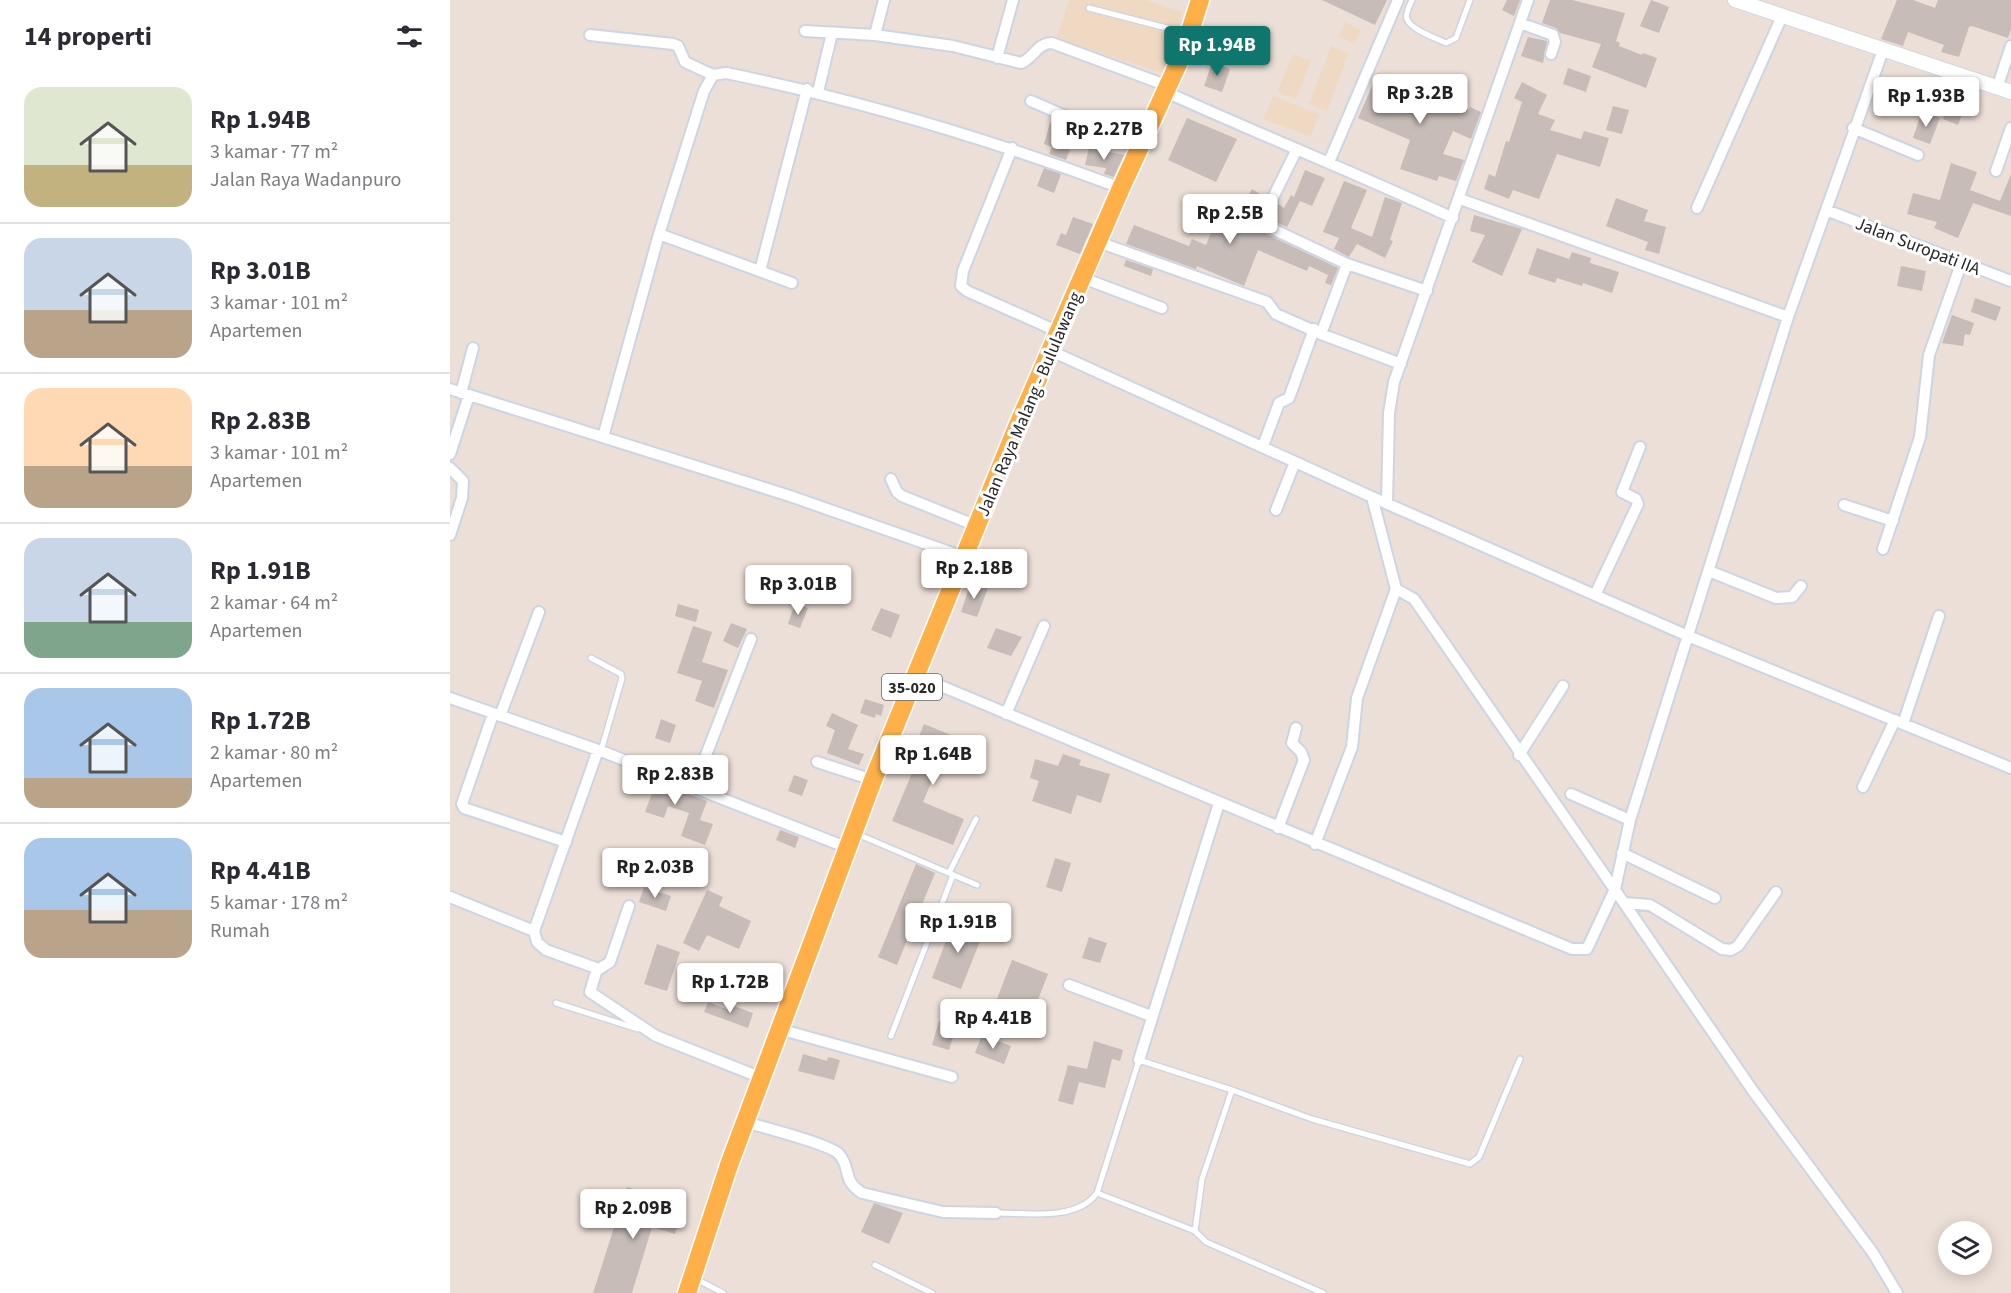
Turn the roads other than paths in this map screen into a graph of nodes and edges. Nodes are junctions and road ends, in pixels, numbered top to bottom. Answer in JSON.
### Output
{"nodes":[{"id":1,"x":884,"y":0,"type":"edge"},
{"id":2,"x":1013,"y":0,"type":"edge"},
{"id":3,"x":1200,"y":0,"type":"edge"},
{"id":4,"x":1398,"y":0,"type":"edge"},
{"id":5,"x":1412,"y":0,"type":"edge"},
{"id":6,"x":1470,"y":0,"type":"edge"},
{"id":7,"x":1528,"y":0,"type":"edge"},
{"id":8,"x":1735,"y":0,"type":"edge"},
{"id":9,"x":1089,"y":8,"type":"dead end"},
{"id":10,"x":1782,"y":16,"type":"junction"},
{"id":11,"x":1520,"y":23,"type":"junction"},
{"id":12,"x":805,"y":31,"type":"dead end"},
{"id":13,"x":832,"y":33,"type":"junction"},
{"id":14,"x":1189,"y":34,"type":"junction"},
{"id":15,"x":875,"y":35,"type":"junction"},
{"id":16,"x":590,"y":36,"type":"dead end"},
{"id":17,"x":2011,"y":46,"type":"edge"},
{"id":18,"x":1883,"y":50,"type":"junction"},
{"id":19,"x":1551,"y":54,"type":"dead end"},
{"id":20,"x":997,"y":58,"type":"junction"},
{"id":21,"x":713,"y":75,"type":"junction"},
{"id":22,"x":1167,"y":89,"type":"junction"},
{"id":23,"x":2004,"y":90,"type":"edge"},
{"id":24,"x":812,"y":91,"type":"junction"},
{"id":25,"x":1031,"y":101,"type":"dead end"},
{"id":26,"x":1853,"y":128,"type":"junction"},
{"id":27,"x":2011,"y":128,"type":"edge"},
{"id":28,"x":1012,"y":148,"type":"junction"},
{"id":29,"x":1139,"y":148,"type":"junction"},
{"id":30,"x":1296,"y":151,"type":"junction"},
{"id":31,"x":1918,"y":156,"type":"dead end"},
{"id":32,"x":1329,"y":162,"type":"junction"},
{"id":33,"x":1996,"y":171,"type":"dead end"},
{"id":34,"x":1121,"y":188,"type":"junction"},
{"id":35,"x":1460,"y":199,"type":"junction"},
{"id":36,"x":1697,"y":208,"type":"dead end"},
{"id":37,"x":1826,"y":210,"type":"junction"},
{"id":38,"x":1453,"y":218,"type":"junction"},
{"id":39,"x":659,"y":234,"type":"junction"},
{"id":40,"x":1098,"y":242,"type":"junction"},
{"id":41,"x":1347,"y":264,"type":"junction"},
{"id":42,"x":1961,"y":264,"type":"junction"},
{"id":43,"x":760,"y":271,"type":"junction"},
{"id":44,"x":1083,"y":278,"type":"junction"},
{"id":45,"x":2011,"y":281,"type":"edge"},
{"id":46,"x":792,"y":283,"type":"dead end"},
{"id":47,"x":1427,"y":291,"type":"junction"},
{"id":48,"x":1162,"y":308,"type":"dead end"},
{"id":49,"x":1788,"y":317,"type":"junction"},
{"id":50,"x":1059,"y":332,"type":"junction"},
{"id":51,"x":1318,"y":332,"type":"junction"},
{"id":52,"x":473,"y":348,"type":"dead end"},
{"id":53,"x":1051,"y":351,"type":"junction"},
{"id":54,"x":1401,"y":364,"type":"junction"},
{"id":55,"x":450,"y":389,"type":"edge"},
{"id":56,"x":465,"y":394,"type":"junction"},
{"id":57,"x":603,"y":437,"type":"junction"},
{"id":58,"x":1263,"y":446,"type":"junction"},
{"id":59,"x":1640,"y":447,"type":"dead end"},
{"id":60,"x":450,"y":454,"type":"edge"},
{"id":61,"x":1295,"y":462,"type":"junction"},
{"id":62,"x":450,"y":468,"type":"edge"},
{"id":63,"x":891,"y":479,"type":"dead end"},
{"id":64,"x":1371,"y":497,"type":"junction"},
{"id":65,"x":1387,"y":502,"type":"junction"},
{"id":66,"x":1844,"y":505,"type":"dead end"},
{"id":67,"x":1276,"y":510,"type":"dead end"},
{"id":68,"x":1893,"y":521,"type":"junction"},
{"id":69,"x":977,"y":526,"type":"junction"},
{"id":70,"x":450,"y":535,"type":"edge"},
{"id":71,"x":1883,"y":549,"type":"dead end"},
{"id":72,"x":964,"y":557,"type":"junction"},
{"id":73,"x":1708,"y":572,"type":"junction"},
{"id":74,"x":1801,"y":585,"type":"dead end"},
{"id":75,"x":1396,"y":589,"type":"junction"},
{"id":76,"x":1595,"y":595,"type":"junction"},
{"id":77,"x":539,"y":612,"type":"dead end"},
{"id":78,"x":1939,"y":616,"type":"dead end"},
{"id":79,"x":1044,"y":626,"type":"dead end"},
{"id":80,"x":1688,"y":636,"type":"junction"},
{"id":81,"x":751,"y":639,"type":"dead end"},
{"id":82,"x":591,"y":658,"type":"dead end"},
{"id":83,"x":917,"y":676,"type":"junction"},
{"id":84,"x":1563,"y":686,"type":"dead end"},
{"id":85,"x":450,"y":698,"type":"edge"},
{"id":86,"x":1006,"y":714,"type":"junction"},
{"id":87,"x":497,"y":715,"type":"junction"},
{"id":88,"x":1899,"y":722,"type":"junction"},
{"id":89,"x":1296,"y":728,"type":"dead end"},
{"id":90,"x":599,"y":751,"type":"junction"},
{"id":91,"x":1519,"y":755,"type":"junction"},
{"id":92,"x":817,"y":762,"type":"dead end"},
{"id":93,"x":2011,"y":768,"type":"edge"},
{"id":94,"x":873,"y":780,"type":"junction"},
{"id":95,"x":693,"y":786,"type":"junction"},
{"id":96,"x":1863,"y":787,"type":"dead end"},
{"id":97,"x":1571,"y":794,"type":"dead end"},
{"id":98,"x":1220,"y":802,"type":"junction"},
{"id":99,"x":976,"y":819,"type":"dead end"},
{"id":100,"x":1630,"y":820,"type":"junction"},
{"id":101,"x":1278,"y":828,"type":"junction"},
{"id":102,"x":851,"y":840,"type":"junction"},
{"id":103,"x":566,"y":842,"type":"junction"},
{"id":104,"x":1315,"y":844,"type":"junction"},
{"id":105,"x":1622,"y":853,"type":"junction"},
{"id":106,"x":951,"y":874,"type":"junction"},
{"id":107,"x":976,"y":885,"type":"dead end"},
{"id":108,"x":1615,"y":889,"type":"junction"},
{"id":109,"x":1776,"y":892,"type":"dead end"},
{"id":110,"x":450,"y":897,"type":"edge"},
{"id":111,"x":1715,"y":898,"type":"dead end"},
{"id":112,"x":1624,"y":903,"type":"junction"},
{"id":113,"x":629,"y":906,"type":"dead end"},
{"id":114,"x":534,"y":931,"type":"junction"},
{"id":115,"x":597,"y":969,"type":"junction"},
{"id":116,"x":1069,"y":985,"type":"dead end"},
{"id":117,"x":556,"y":1003,"type":"dead end"},
{"id":118,"x":1151,"y":1016,"type":"junction"},
{"id":119,"x":779,"y":1029,"type":"junction"},
{"id":120,"x":656,"y":1036,"type":"junction"},
{"id":121,"x":891,"y":1036,"type":"dead end"},
{"id":122,"x":1520,"y":1059,"type":"dead end"},
{"id":123,"x":1139,"y":1060,"type":"junction"},
{"id":124,"x":952,"y":1077,"type":"dead end"},
{"id":125,"x":762,"y":1078,"type":"junction"},
{"id":126,"x":1232,"y":1090,"type":"junction"},
{"id":127,"x":745,"y":1122,"type":"junction"},
{"id":128,"x":1097,"y":1193,"type":"junction"},
{"id":129,"x":996,"y":1213,"type":"joint"},
{"id":130,"x":1195,"y":1231,"type":"junction"},
{"id":131,"x":875,"y":1265,"type":"dead end"},
{"id":132,"x":690,"y":1285,"type":"edge"},
{"id":133,"x":723,"y":1293,"type":"edge"},
{"id":134,"x":932,"y":1293,"type":"edge"},
{"id":135,"x":1323,"y":1293,"type":"edge"},
{"id":136,"x":1897,"y":1293,"type":"edge"}],
"edges":[{"from":1,"to":15,"type":"street"},
{"from":2,"to":20,"type":"street"},
{"from":3,"to":14,"type":"main road","number":"35-020"},
{"from":4,"to":32,"type":"street"},
{"from":5,"to":6,"type":"lane"},
{"from":7,"to":11,"type":"street"},
{"from":8,"to":10,"type":"street"},
{"from":9,"to":14,"type":"lane"},
{"from":10,"to":18,"type":"street"},
{"from":10,"to":36,"type":"street"},
{"from":11,"to":19,"type":"street"},
{"from":11,"to":35,"type":"street"},
{"from":12,"to":13,"type":"street"},
{"from":13,"to":15,"type":"street"},
{"from":13,"to":24,"type":"street"},
{"from":14,"to":22,"type":"main road","number":"35-020"},
{"from":15,"to":20,"type":"street"},
{"from":16,"to":21,"type":"street"},
{"from":17,"to":23,"type":"street"},
{"from":18,"to":23,"type":"street"},
{"from":18,"to":26,"type":"street"},
{"from":20,"to":22,"type":"street"},
{"from":21,"to":24,"type":"street"},
{"from":21,"to":39,"type":"street"},
{"from":22,"to":29,"type":"main road","name":"Jalan Raya Malang - Bululawang","number":"35-020"},
{"from":22,"to":30,"type":"street"},
{"from":24,"to":28,"type":"street"},
{"from":24,"to":43,"type":"street"},
{"from":25,"to":29,"type":"street"},
{"from":26,"to":31,"type":"street"},
{"from":26,"to":37,"type":"street"},
{"from":27,"to":33,"type":"street"},
{"from":28,"to":34,"type":"street"},
{"from":28,"to":50,"type":"street"},
{"from":29,"to":34,"type":"main road","name":"Jalan Raya Malang - Bululawang","number":"35-020"},
{"from":30,"to":32,"type":"street"},
{"from":30,"to":41,"type":"street"},
{"from":32,"to":38,"type":"street"},
{"from":34,"to":40,"type":"main road","name":"Jalan Raya Malang - Bululawang","number":"35-020"},
{"from":35,"to":38,"type":"street"},
{"from":35,"to":49,"type":"street"},
{"from":37,"to":42,"type":"street","name":"Jalan Suropati IIA"},
{"from":37,"to":49,"type":"street"},
{"from":38,"to":47,"type":"street"},
{"from":39,"to":43,"type":"street"},
{"from":39,"to":57,"type":"street"},
{"from":40,"to":44,"type":"main road","name":"Jalan Raya Malang - Bululawang","number":"35-020"},
{"from":40,"to":51,"type":"street"},
{"from":41,"to":47,"type":"street"},
{"from":41,"to":51,"type":"street"},
{"from":42,"to":45,"type":"street","name":"Jalan Suropati IIA"},
{"from":42,"to":68,"type":"street"},
{"from":43,"to":46,"type":"street"},
{"from":44,"to":48,"type":"street"},
{"from":44,"to":50,"type":"main road","name":"Jalan Raya Malang - Bululawang","number":"35-020"},
{"from":47,"to":54,"type":"street"},
{"from":49,"to":73,"type":"street"},
{"from":50,"to":53,"type":"main road","name":"Jalan Raya Malang - Bululawang","number":"35-020"},
{"from":51,"to":54,"type":"street"},
{"from":51,"to":58,"type":"street"},
{"from":52,"to":56,"type":"street"},
{"from":53,"to":58,"type":"street"},
{"from":53,"to":69,"type":"main road","name":"Jalan Raya Malang - Bululawang","number":"35-020"},
{"from":54,"to":65,"type":"street"},
{"from":55,"to":56,"type":"street"},
{"from":56,"to":57,"type":"street"},
{"from":56,"to":60,"type":"street"},
{"from":57,"to":72,"type":"street"},
{"from":58,"to":61,"type":"street"},
{"from":59,"to":76,"type":"street"},
{"from":61,"to":64,"type":"street"},
{"from":61,"to":67,"type":"street"},
{"from":62,"to":70,"type":"street"},
{"from":63,"to":69,"type":"street"},
{"from":64,"to":65,"type":"street"},
{"from":64,"to":75,"type":"street"},
{"from":65,"to":76,"type":"street"},
{"from":66,"to":68,"type":"street"},
{"from":68,"to":71,"type":"street"},
{"from":69,"to":72,"type":"main road","name":"Jalan Raya Malang - Bululawang","number":"35-020"},
{"from":72,"to":83,"type":"main road","name":"Jalan Raya Malang - Bululawang","number":"35-020"},
{"from":73,"to":74,"type":"street"},
{"from":73,"to":80,"type":"street"},
{"from":75,"to":91,"type":"street"},
{"from":75,"to":104,"type":"street"},
{"from":76,"to":80,"type":"street"},
{"from":77,"to":87,"type":"street"},
{"from":78,"to":88,"type":"street"},
{"from":79,"to":86,"type":"street"},
{"from":80,"to":88,"type":"street"},
{"from":80,"to":100,"type":"street"},
{"from":81,"to":95,"type":"street"},
{"from":82,"to":90,"type":"lane"},
{"from":83,"to":86,"type":"street"},
{"from":83,"to":94,"type":"main road","name":"Jalan Raya Malang - Bululawang","number":"35-020"},
{"from":84,"to":91,"type":"street"},
{"from":85,"to":87,"type":"street"},
{"from":86,"to":98,"type":"street"},
{"from":87,"to":90,"type":"street"},
{"from":87,"to":103,"type":"street"},
{"from":88,"to":93,"type":"street"},
{"from":88,"to":96,"type":"street"},
{"from":89,"to":101,"type":"street"},
{"from":90,"to":95,"type":"street"},
{"from":90,"to":103,"type":"street"},
{"from":91,"to":108,"type":"street"},
{"from":92,"to":94,"type":"street"},
{"from":94,"to":102,"type":"main road","name":"Jalan Raya Malang - Bululawang","number":"35-020"},
{"from":95,"to":102,"type":"street"},
{"from":97,"to":100,"type":"street"},
{"from":98,"to":101,"type":"street"},
{"from":98,"to":118,"type":"street"},
{"from":99,"to":106,"type":"lane"},
{"from":100,"to":105,"type":"street"},
{"from":101,"to":104,"type":"street"},
{"from":102,"to":106,"type":"lane"},
{"from":102,"to":119,"type":"main road","name":"Jalan Raya Malang - Bululawang","number":"35-020"},
{"from":103,"to":114,"type":"street"},
{"from":104,"to":108,"type":"street"},
{"from":105,"to":108,"type":"street"},
{"from":105,"to":111,"type":"street"},
{"from":106,"to":107,"type":"lane"},
{"from":106,"to":121,"type":"lane"},
{"from":108,"to":112,"type":"street"},
{"from":109,"to":112,"type":"street"},
{"from":110,"to":114,"type":"street"},
{"from":112,"to":136,"type":"street"},
{"from":113,"to":115,"type":"street"},
{"from":114,"to":115,"type":"street"},
{"from":115,"to":120,"type":"street"},
{"from":116,"to":118,"type":"street"},
{"from":117,"to":120,"type":"lane"},
{"from":118,"to":123,"type":"street"},
{"from":119,"to":124,"type":"street"},
{"from":119,"to":125,"type":"main road","name":"Jalan Raya Malang - Bululawang","number":"35-020"},
{"from":120,"to":125,"type":"street"},
{"from":122,"to":126,"type":"lane"},
{"from":123,"to":126,"type":"lane"},
{"from":123,"to":128,"type":"lane"},
{"from":125,"to":127,"type":"main road","name":"Jalan Raya Malang - Bululawang","number":"35-020"},
{"from":126,"to":130,"type":"lane"},
{"from":127,"to":129,"type":"street"},
{"from":127,"to":132,"type":"main road","name":"Jalan Raya Malang - Bululawang","number":"35-020"},
{"from":128,"to":129,"type":"lane"},
{"from":128,"to":130,"type":"lane"},
{"from":130,"to":135,"type":"lane"},
{"from":131,"to":134,"type":"lane"},
{"from":132,"to":133,"type":"lane"}]}
